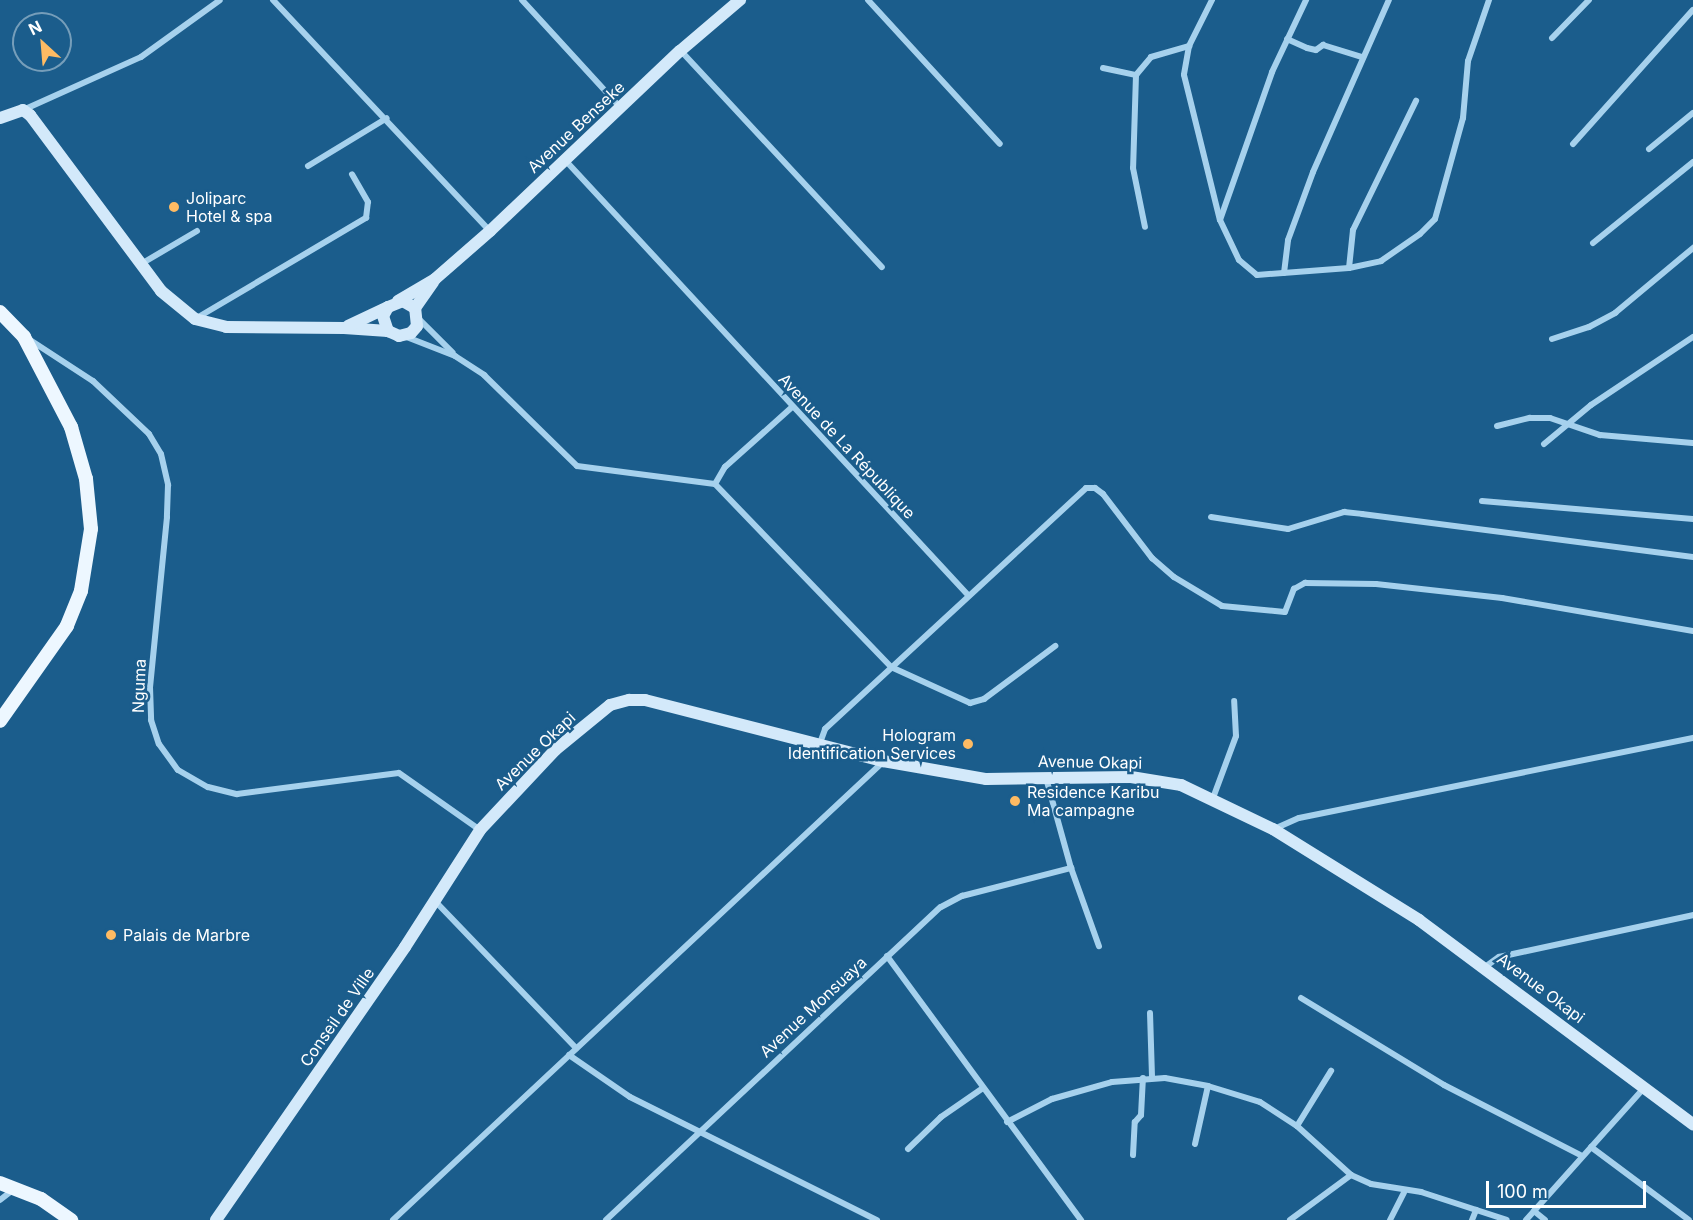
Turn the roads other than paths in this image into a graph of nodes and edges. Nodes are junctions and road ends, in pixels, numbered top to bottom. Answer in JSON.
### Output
{"nodes":[{"id":1,"x":220,"y":0,"type":"edge"},
{"id":2,"x":273,"y":0,"type":"edge"},
{"id":3,"x":522,"y":0,"type":"edge"},
{"id":4,"x":740,"y":0,"type":"edge"},
{"id":5,"x":868,"y":0,"type":"edge"},
{"id":6,"x":1212,"y":0,"type":"edge"},
{"id":7,"x":1306,"y":0,"type":"edge"},
{"id":8,"x":1389,"y":0,"type":"edge"},
{"id":9,"x":1489,"y":0,"type":"edge"},
{"id":10,"x":1589,"y":0,"type":"edge"},
{"id":11,"x":1693,"y":10,"type":"edge"},
{"id":12,"x":1552,"y":38,"type":"dead end"},
{"id":13,"x":1287,"y":39,"type":"junction"},
{"id":14,"x":1189,"y":46,"type":"junction"},
{"id":15,"x":680,"y":51,"type":"junction"},
{"id":16,"x":1362,"y":57,"type":"junction"},
{"id":17,"x":1103,"y":68,"type":"dead end"},
{"id":18,"x":1136,"y":75,"type":"junction"},
{"id":19,"x":1416,"y":101,"type":"dead end"},
{"id":20,"x":621,"y":108,"type":"junction"},
{"id":21,"x":23,"y":110,"type":"junction"},
{"id":22,"x":1693,"y":113,"type":"edge"},
{"id":23,"x":0,"y":118,"type":"edge"},
{"id":24,"x":387,"y":118,"type":"junction"},
{"id":25,"x":1000,"y":144,"type":"dead end"},
{"id":26,"x":1573,"y":144,"type":"dead end"},
{"id":27,"x":1649,"y":148,"type":"dead end"},
{"id":28,"x":565,"y":160,"type":"junction"},
{"id":29,"x":1693,"y":162,"type":"edge"},
{"id":30,"x":308,"y":166,"type":"dead end"},
{"id":31,"x":352,"y":174,"type":"dead end"},
{"id":32,"x":1220,"y":220,"type":"junction"},
{"id":33,"x":1145,"y":227,"type":"dead end"},
{"id":34,"x":197,"y":231,"type":"dead end"},
{"id":35,"x":490,"y":231,"type":"junction"},
{"id":36,"x":1593,"y":243,"type":"dead end"},
{"id":37,"x":1693,"y":248,"type":"edge"},
{"id":38,"x":140,"y":264,"type":"junction"},
{"id":39,"x":882,"y":267,"type":"dead end"},
{"id":40,"x":1349,"y":268,"type":"junction"},
{"id":41,"x":1284,"y":273,"type":"junction"},
{"id":42,"x":435,"y":279,"type":"junction"},
{"id":43,"x":393,"y":304,"type":"junction"},
{"id":44,"x":0,"y":312,"type":"edge"},
{"id":45,"x":417,"y":313,"type":"junction"},
{"id":46,"x":195,"y":319,"type":"junction"},
{"id":47,"x":344,"y":327,"type":"junction"},
{"id":48,"x":388,"y":331,"type":"junction"},
{"id":49,"x":404,"y":336,"type":"junction"},
{"id":50,"x":24,"y":337,"type":"junction"},
{"id":51,"x":1693,"y":337,"type":"edge"},
{"id":52,"x":1552,"y":339,"type":"dead end"},
{"id":53,"x":455,"y":356,"type":"junction"},
{"id":54,"x":792,"y":407,"type":"junction"},
{"id":55,"x":1568,"y":424,"type":"junction"},
{"id":56,"x":1497,"y":426,"type":"dead end"},
{"id":57,"x":1693,"y":443,"type":"edge"},
{"id":58,"x":1545,"y":444,"type":"dead end"},
{"id":59,"x":715,"y":484,"type":"junction"},
{"id":60,"x":1482,"y":501,"type":"dead end"},
{"id":61,"x":1210,"y":517,"type":"dead end"},
{"id":62,"x":1693,"y":519,"type":"edge"},
{"id":63,"x":1693,"y":557,"type":"edge"},
{"id":64,"x":968,"y":595,"type":"junction"},
{"id":65,"x":1693,"y":631,"type":"edge"},
{"id":66,"x":1055,"y":646,"type":"dead end"},
{"id":67,"x":891,"y":667,"type":"junction"},
{"id":68,"x":1234,"y":701,"type":"dead end"},
{"id":69,"x":0,"y":721,"type":"edge"},
{"id":70,"x":1693,"y":738,"type":"edge"},
{"id":71,"x":820,"y":743,"type":"junction"},
{"id":72,"x":883,"y":761,"type":"junction"},
{"id":73,"x":1045,"y":777,"type":"junction"},
{"id":74,"x":1213,"y":798,"type":"junction"},
{"id":75,"x":1273,"y":829,"type":"junction"},
{"id":76,"x":480,"y":830,"type":"junction"},
{"id":77,"x":1071,"y":868,"type":"junction"},
{"id":78,"x":435,"y":901,"type":"junction"},
{"id":79,"x":1693,"y":915,"type":"edge"},
{"id":80,"x":1100,"y":946,"type":"dead end"},
{"id":81,"x":887,"y":956,"type":"junction"},
{"id":82,"x":1485,"y":967,"type":"junction"},
{"id":83,"x":1301,"y":998,"type":"dead end"},
{"id":84,"x":1150,"y":1012,"type":"dead end"},
{"id":85,"x":576,"y":1048,"type":"junction"},
{"id":86,"x":569,"y":1055,"type":"junction"},
{"id":87,"x":1331,"y":1071,"type":"dead end"},
{"id":88,"x":1143,"y":1078,"type":"junction"},
{"id":89,"x":1152,"y":1078,"type":"junction"},
{"id":90,"x":1208,"y":1086,"type":"junction"},
{"id":91,"x":983,"y":1088,"type":"junction"},
{"id":92,"x":1644,"y":1088,"type":"junction"},
{"id":93,"x":1007,"y":1122,"type":"junction"},
{"id":94,"x":1693,"y":1124,"type":"edge"},
{"id":95,"x":1297,"y":1126,"type":"junction"},
{"id":96,"x":700,"y":1132,"type":"junction"},
{"id":97,"x":1196,"y":1144,"type":"dead end"},
{"id":98,"x":1590,"y":1147,"type":"junction"},
{"id":99,"x":908,"y":1149,"type":"dead end"},
{"id":100,"x":1133,"y":1155,"type":"dead end"},
{"id":101,"x":1580,"y":1155,"type":"junction"},
{"id":102,"x":1351,"y":1175,"type":"junction"},
{"id":103,"x":0,"y":1182,"type":"edge"},
{"id":104,"x":15,"y":1188,"type":"junction"},
{"id":105,"x":1404,"y":1192,"type":"junction"},
{"id":106,"x":0,"y":1200,"type":"edge"},
{"id":107,"x":1476,"y":1210,"type":"junction"},
{"id":108,"x":1534,"y":1211,"type":"junction"},
{"id":109,"x":71,"y":1220,"type":"edge"},
{"id":110,"x":216,"y":1220,"type":"edge"},
{"id":111,"x":393,"y":1220,"type":"edge"},
{"id":112,"x":606,"y":1220,"type":"edge"},
{"id":113,"x":877,"y":1220,"type":"edge"},
{"id":114,"x":1081,"y":1220,"type":"edge"},
{"id":115,"x":1290,"y":1220,"type":"edge"},
{"id":116,"x":1390,"y":1220,"type":"edge"},
{"id":117,"x":1472,"y":1220,"type":"edge"},
{"id":118,"x":1507,"y":1220,"type":"edge"},
{"id":119,"x":1526,"y":1220,"type":"edge"},
{"id":120,"x":1545,"y":1220,"type":"edge"},
{"id":121,"x":1689,"y":1220,"type":"edge"}],
"edges":[{"from":1,"to":21,"type":"street"},
{"from":2,"to":24,"type":"street"},
{"from":3,"to":20,"type":"street"},
{"from":4,"to":15,"type":"street","name":"Avenue Benseke"},
{"from":5,"to":25,"type":"street"},
{"from":6,"to":14,"type":"street"},
{"from":7,"to":13,"type":"street"},
{"from":8,"to":16,"type":"street"},
{"from":9,"to":40,"type":"street"},
{"from":10,"to":12,"type":"street"},
{"from":11,"to":26,"type":"street"},
{"from":13,"to":16,"type":"street"},
{"from":13,"to":32,"type":"street"},
{"from":14,"to":18,"type":"street"},
{"from":14,"to":32,"type":"street"},
{"from":15,"to":20,"type":"street","name":"Avenue Benseke"},
{"from":15,"to":39,"type":"street"},
{"from":16,"to":41,"type":"street"},
{"from":17,"to":18,"type":"street"},
{"from":18,"to":33,"type":"street"},
{"from":19,"to":40,"type":"street"},
{"from":20,"to":28,"type":"street","name":"Avenue Benseke"},
{"from":21,"to":23,"type":"street"},
{"from":21,"to":38,"type":"street"},
{"from":22,"to":27,"type":"street"},
{"from":24,"to":30,"type":"street"},
{"from":24,"to":35,"type":"street"},
{"from":28,"to":35,"type":"street","name":"Avenue Benseke"},
{"from":28,"to":54,"type":"street","name":"Avenue de La République"},
{"from":29,"to":36,"type":"street"},
{"from":31,"to":46,"type":"street"},
{"from":32,"to":41,"type":"street"},
{"from":34,"to":38,"type":"street"},
{"from":35,"to":42,"type":"street","name":"Avenue Benseke"},
{"from":37,"to":52,"type":"street"},
{"from":38,"to":46,"type":"street"},
{"from":40,"to":41,"type":"street"},
{"from":42,"to":43,"type":"street"},
{"from":42,"to":45,"type":"street"},
{"from":43,"to":45,"type":"street"},
{"from":43,"to":47,"type":"street"},
{"from":43,"to":48,"type":"street"},
{"from":44,"to":50,"type":"main road"},
{"from":45,"to":49,"type":"street"},
{"from":45,"to":53,"type":"street"},
{"from":46,"to":47,"type":"street"},
{"from":47,"to":48,"type":"street"},
{"from":48,"to":49,"type":"street"},
{"from":49,"to":53,"type":"street"},
{"from":50,"to":69,"type":"main road"},
{"from":50,"to":76,"type":"street","name":"Nguma"},
{"from":51,"to":55,"type":"street"},
{"from":53,"to":59,"type":"street"},
{"from":54,"to":59,"type":"street"},
{"from":54,"to":64,"type":"street","name":"Avenue de La République"},
{"from":55,"to":56,"type":"street"},
{"from":55,"to":57,"type":"street"},
{"from":55,"to":58,"type":"street"},
{"from":59,"to":67,"type":"street"},
{"from":60,"to":62,"type":"street"},
{"from":61,"to":63,"type":"street"},
{"from":64,"to":65,"type":"street"},
{"from":64,"to":67,"type":"street"},
{"from":66,"to":67,"type":"street"},
{"from":67,"to":71,"type":"street"},
{"from":68,"to":74,"type":"street"},
{"from":70,"to":75,"type":"street"},
{"from":71,"to":72,"type":"street","name":"Avenue Okapi"},
{"from":71,"to":76,"type":"street","name":"Avenue Okapi"},
{"from":72,"to":73,"type":"street","name":"Avenue Okapi"},
{"from":72,"to":85,"type":"street"},
{"from":73,"to":74,"type":"street","name":"Avenue Okapi"},
{"from":73,"to":77,"type":"street"},
{"from":74,"to":75,"type":"street","name":"Avenue Okapi"},
{"from":75,"to":82,"type":"street","name":"Avenue Okapi"},
{"from":76,"to":78,"type":"street","name":"Conseil de Ville"},
{"from":77,"to":80,"type":"street"},
{"from":77,"to":81,"type":"street","name":"Avenue Monsuaya"},
{"from":78,"to":85,"type":"street"},
{"from":78,"to":110,"type":"street","name":"Conseil de Ville"},
{"from":79,"to":82,"type":"street"},
{"from":81,"to":91,"type":"street"},
{"from":81,"to":96,"type":"street","name":"Avenue Monsuaya"},
{"from":82,"to":92,"type":"street","name":"Avenue Okapi"},
{"from":83,"to":101,"type":"street"},
{"from":84,"to":89,"type":"street"},
{"from":85,"to":86,"type":"street"},
{"from":86,"to":96,"type":"street"},
{"from":86,"to":111,"type":"street"},
{"from":87,"to":95,"type":"street"},
{"from":88,"to":89,"type":"street"},
{"from":88,"to":93,"type":"street"},
{"from":88,"to":100,"type":"street"},
{"from":89,"to":90,"type":"street"},
{"from":90,"to":95,"type":"street"},
{"from":90,"to":97,"type":"street"},
{"from":91,"to":93,"type":"street"},
{"from":91,"to":99,"type":"street"},
{"from":92,"to":94,"type":"street","name":"Avenue Okapi"},
{"from":92,"to":98,"type":"street"},
{"from":93,"to":114,"type":"street"},
{"from":95,"to":102,"type":"street"},
{"from":96,"to":112,"type":"street","name":"Avenue Monsuaya"},
{"from":96,"to":113,"type":"street"},
{"from":98,"to":101,"type":"street"},
{"from":98,"to":121,"type":"street"},
{"from":101,"to":108,"type":"street"},
{"from":102,"to":105,"type":"street"},
{"from":102,"to":115,"type":"street"},
{"from":103,"to":104,"type":"main road"},
{"from":104,"to":106,"type":"street"},
{"from":104,"to":109,"type":"main road"},
{"from":105,"to":107,"type":"street"},
{"from":105,"to":116,"type":"street"},
{"from":107,"to":117,"type":"street"},
{"from":107,"to":118,"type":"street"},
{"from":108,"to":119,"type":"street"},
{"from":108,"to":120,"type":"street"}]}
